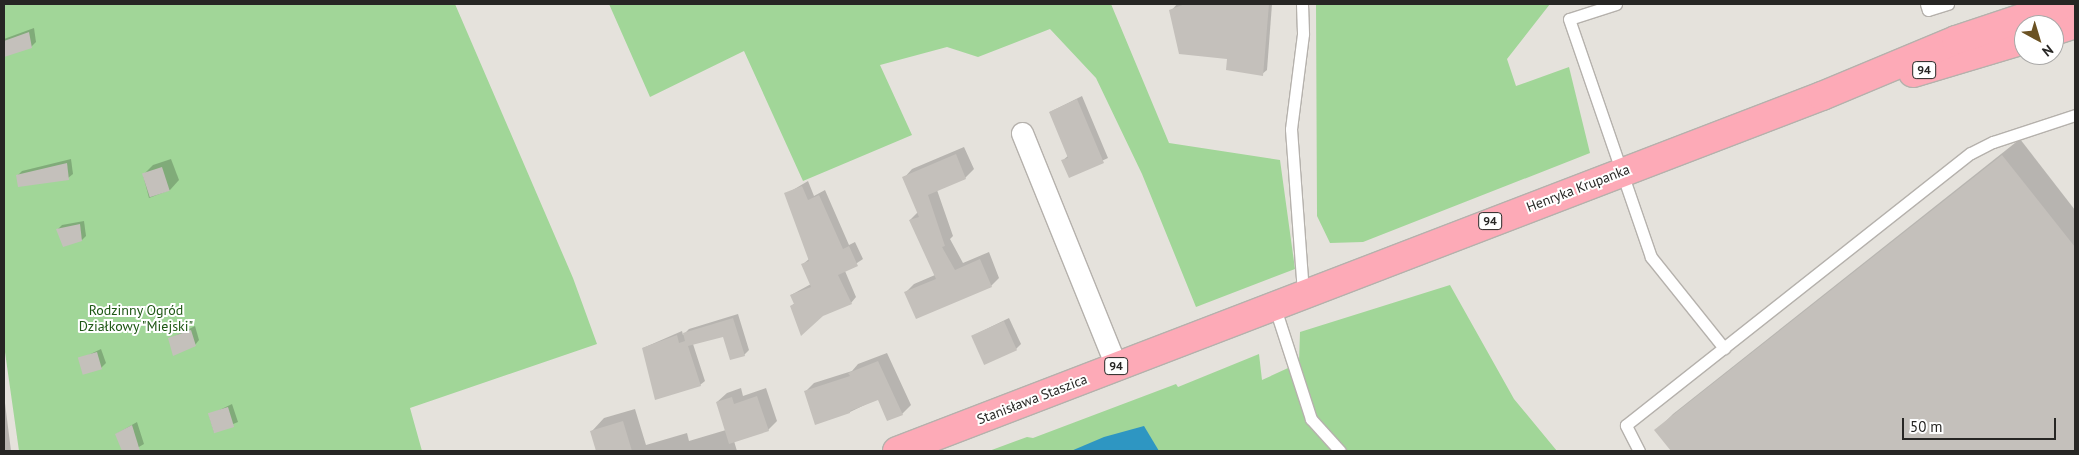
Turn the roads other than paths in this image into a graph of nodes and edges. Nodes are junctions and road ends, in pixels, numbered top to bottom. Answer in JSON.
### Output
{"nodes":[{"id":1,"x":1302,"y":4,"type":"edge"},
{"id":2,"x":1616,"y":4,"type":"edge"},
{"id":3,"x":1926,"y":4,"type":"edge"},
{"id":4,"x":1948,"y":4,"type":"edge"},
{"id":5,"x":2064,"y":4,"type":"edge"},
{"id":6,"x":2014,"y":43,"type":"edge"},
{"id":7,"x":1822,"y":96,"type":"junction"},
{"id":8,"x":2075,"y":115,"type":"edge"},
{"id":9,"x":1022,"y":133,"type":"dead end"},
{"id":10,"x":1623,"y":171,"type":"junction"},
{"id":11,"x":1334,"y":281,"type":"joint"},
{"id":12,"x":1303,"y":294,"type":"junction"},
{"id":13,"x":1274,"y":305,"type":"junction"},
{"id":14,"x":1724,"y":348,"type":"junction"},
{"id":15,"x":1116,"y":366,"type":"junction"},
{"id":16,"x":898,"y":451,"type":"edge"},
{"id":17,"x":1340,"y":451,"type":"edge"},
{"id":18,"x":1639,"y":451,"type":"edge"}],
"edges":[{"from":1,"to":12,"type":"lane"},
{"from":2,"to":10,"type":"lane"},
{"from":3,"to":4,"type":"lane"},
{"from":5,"to":7,"type":"main road","name":"Henryka Krupanka","number":"94"},
{"from":6,"to":7,"type":"main road","name":"Henryka Krupanka","number":"94"},
{"from":7,"to":10,"type":"main road","name":"Henryka Krupanka","number":"94"},
{"from":8,"to":14,"type":"lane"},
{"from":9,"to":15,"type":"street"},
{"from":10,"to":11,"type":"main road","name":"Henryka Krupanka","number":"94"},
{"from":10,"to":14,"type":"lane"},
{"from":11,"to":12,"type":"main road","name":"Stanisława Staszica","number":"94"},
{"from":12,"to":13,"type":"main road","name":"Stanisława Staszica","number":"94"},
{"from":13,"to":15,"type":"main road","name":"Stanisława Staszica","number":"94"},
{"from":13,"to":17,"type":"lane"},
{"from":14,"to":18,"type":"lane"},
{"from":15,"to":16,"type":"main road","name":"Stanisława Staszica","number":"94"}]}
